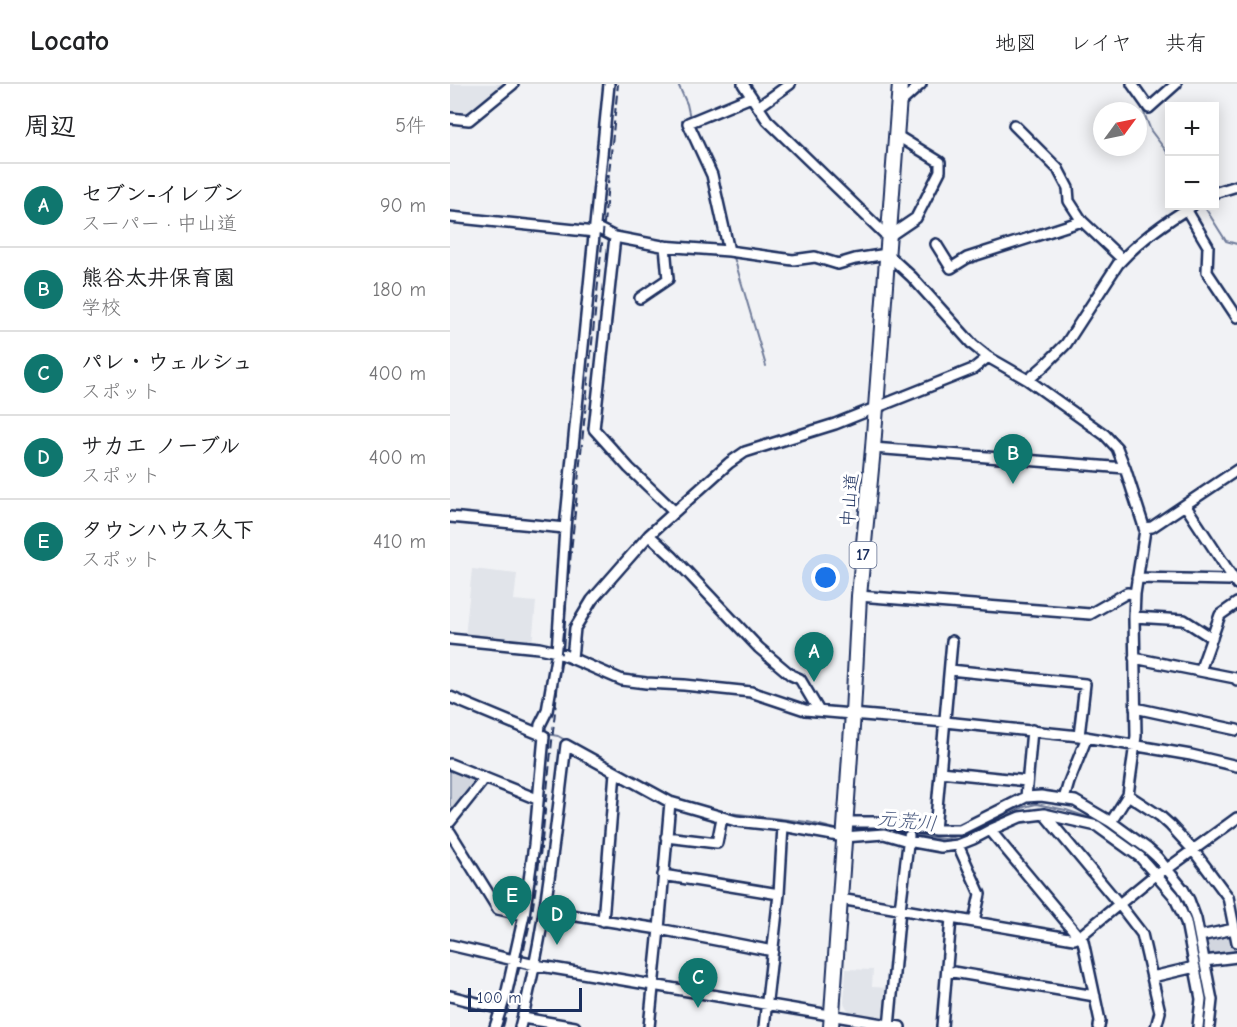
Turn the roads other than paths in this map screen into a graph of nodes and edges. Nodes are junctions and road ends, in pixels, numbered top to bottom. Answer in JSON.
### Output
{"nodes":[{"id":1,"x":513,"y":84,"type":"edge"},
{"id":2,"x":609,"y":84,"type":"edge"},
{"id":3,"x":743,"y":84,"type":"edge"},
{"id":4,"x":790,"y":84,"type":"edge"},
{"id":5,"x":900,"y":84,"type":"edge"},
{"id":6,"x":921,"y":84,"type":"edge"},
{"id":7,"x":1132,"y":84,"type":"edge"},
{"id":8,"x":1176,"y":84,"type":"edge"},
{"id":9,"x":751,"y":97,"type":"junction"},
{"id":10,"x":898,"y":105,"type":"junction"},
{"id":11,"x":758,"y":107,"type":"junction"},
{"id":12,"x":450,"y":118,"type":"edge"},
{"id":13,"x":1014,"y":125,"type":"dead end"},
{"id":14,"x":896,"y":135,"type":"junction"},
{"id":15,"x":1237,"y":186,"type":"edge"},
{"id":16,"x":1219,"y":192,"type":"edge"},
{"id":17,"x":1185,"y":210,"type":"edge"},
{"id":18,"x":1190,"y":210,"type":"edge"},
{"id":19,"x":450,"y":217,"type":"edge"},
{"id":20,"x":1082,"y":221,"type":"junction"},
{"id":21,"x":595,"y":229,"type":"junction"},
{"id":22,"x":615,"y":237,"type":"junction"},
{"id":23,"x":888,"y":237,"type":"junction"},
{"id":24,"x":936,"y":244,"type":"dead end"},
{"id":25,"x":665,"y":246,"type":"junction"},
{"id":26,"x":729,"y":251,"type":"junction"},
{"id":27,"x":887,"y":254,"type":"junction"},
{"id":28,"x":1122,"y":259,"type":"junction"},
{"id":29,"x":640,"y":298,"type":"dead end"},
{"id":30,"x":1237,"y":317,"type":"edge"},
{"id":31,"x":988,"y":357,"type":"junction"},
{"id":32,"x":1028,"y":380,"type":"junction"},
{"id":33,"x":876,"y":407,"type":"junction"},
{"id":34,"x":873,"y":448,"type":"junction"},
{"id":35,"x":1125,"y":468,"type":"junction"},
{"id":36,"x":1237,"y":470,"type":"edge"},
{"id":37,"x":1185,"y":505,"type":"junction"},
{"id":38,"x":674,"y":511,"type":"junction"},
{"id":39,"x":450,"y":517,"type":"edge"},
{"id":40,"x":565,"y":528,"type":"junction"},
{"id":41,"x":1144,"y":528,"type":"junction"},
{"id":42,"x":649,"y":535,"type":"junction"},
{"id":43,"x":1137,"y":578,"type":"junction"},
{"id":44,"x":1235,"y":581,"type":"edge"},
{"id":45,"x":1135,"y":594,"type":"junction"},
{"id":46,"x":859,"y":596,"type":"junction"},
{"id":47,"x":1237,"y":603,"type":"edge"},
{"id":48,"x":1134,"y":616,"type":"junction"},
{"id":49,"x":1212,"y":638,"type":"junction"},
{"id":50,"x":450,"y":639,"type":"edge"},
{"id":51,"x":952,"y":641,"type":"dead end"},
{"id":52,"x":557,"y":652,"type":"junction"},
{"id":53,"x":572,"y":658,"type":"junction"},
{"id":54,"x":1134,"y":658,"type":"junction"},
{"id":55,"x":950,"y":670,"type":"junction"},
{"id":56,"x":1200,"y":671,"type":"junction"},
{"id":57,"x":1236,"y":678,"type":"edge"},
{"id":58,"x":450,"y":697,"type":"edge"},
{"id":59,"x":1135,"y":708,"type":"junction"},
{"id":60,"x":819,"y":711,"type":"junction"},
{"id":61,"x":853,"y":713,"type":"junction"},
{"id":62,"x":945,"y":722,"type":"junction"},
{"id":63,"x":540,"y":730,"type":"junction"},
{"id":64,"x":1032,"y":730,"type":"junction"},
{"id":65,"x":1237,"y":730,"type":"edge"},
{"id":66,"x":1083,"y":736,"type":"junction"},
{"id":67,"x":1135,"y":744,"type":"junction"},
{"id":68,"x":450,"y":764,"type":"edge"},
{"id":69,"x":1237,"y":766,"type":"edge"},
{"id":70,"x":615,"y":772,"type":"junction"},
{"id":71,"x":940,"y":772,"type":"junction"},
{"id":72,"x":485,"y":778,"type":"junction"},
{"id":73,"x":1027,"y":781,"type":"junction"},
{"id":74,"x":1128,"y":795,"type":"junction"},
{"id":75,"x":1026,"y":797,"type":"junction"},
{"id":76,"x":537,"y":799,"type":"junction"},
{"id":77,"x":1064,"y":799,"type":"junction"},
{"id":78,"x":669,"y":802,"type":"junction"},
{"id":79,"x":1044,"y":814,"type":"junction"},
{"id":80,"x":723,"y":818,"type":"junction"},
{"id":81,"x":1237,"y":818,"type":"edge"},
{"id":82,"x":450,"y":822,"type":"edge"},
{"id":83,"x":844,"y":822,"type":"junction"},
{"id":84,"x":1111,"y":822,"type":"junction"},
{"id":85,"x":783,"y":826,"type":"junction"},
{"id":86,"x":911,"y":828,"type":"junction"},
{"id":87,"x":935,"y":830,"type":"junction"},
{"id":88,"x":990,"y":830,"type":"junction"},
{"id":89,"x":450,"y":832,"type":"edge"},
{"id":90,"x":666,"y":837,"type":"junction"},
{"id":91,"x":844,"y":837,"type":"junction"},
{"id":92,"x":908,"y":841,"type":"junction"},
{"id":93,"x":958,"y":845,"type":"junction"},
{"id":94,"x":1193,"y":850,"type":"junction"},
{"id":95,"x":1167,"y":869,"type":"junction"},
{"id":96,"x":1156,"y":874,"type":"junction"},
{"id":97,"x":663,"y":875,"type":"junction"},
{"id":98,"x":779,"y":894,"type":"junction"},
{"id":99,"x":840,"y":899,"type":"junction"},
{"id":100,"x":1119,"y":904,"type":"junction"},
{"id":101,"x":900,"y":909,"type":"junction"},
{"id":102,"x":545,"y":911,"type":"junction"},
{"id":103,"x":524,"y":915,"type":"junction"},
{"id":104,"x":951,"y":918,"type":"junction"},
{"id":105,"x":603,"y":921,"type":"junction"},
{"id":106,"x":974,"y":922,"type":"junction"},
{"id":107,"x":659,"y":929,"type":"junction"},
{"id":108,"x":1234,"y":929,"type":"junction"},
{"id":109,"x":1200,"y":936,"type":"junction"},
{"id":110,"x":1079,"y":937,"type":"junction"},
{"id":111,"x":1237,"y":942,"type":"edge"},
{"id":112,"x":450,"y":945,"type":"edge"},
{"id":113,"x":773,"y":951,"type":"junction"},
{"id":114,"x":1237,"y":957,"type":"edge"},
{"id":115,"x":514,"y":960,"type":"junction"},
{"id":116,"x":1204,"y":962,"type":"junction"},
{"id":117,"x":535,"y":965,"type":"junction"},
{"id":118,"x":1195,"y":967,"type":"junction"},
{"id":119,"x":947,"y":971,"type":"junction"},
{"id":120,"x":1152,"y":977,"type":"junction"},
{"id":121,"x":653,"y":984,"type":"junction"},
{"id":122,"x":450,"y":996,"type":"edge"},
{"id":123,"x":1095,"y":996,"type":"junction"},
{"id":124,"x":766,"y":1004,"type":"junction"},
{"id":125,"x":501,"y":1009,"type":"junction"},
{"id":126,"x":831,"y":1021,"type":"edge"},
{"id":127,"x":522,"y":1023,"type":"edge"},
{"id":128,"x":557,"y":1026,"type":"edge"},
{"id":129,"x":889,"y":1026,"type":"edge"},
{"id":130,"x":495,"y":1027,"type":"edge"},
{"id":131,"x":575,"y":1027,"type":"edge"},
{"id":132,"x":649,"y":1027,"type":"edge"},
{"id":133,"x":765,"y":1027,"type":"edge"},
{"id":134,"x":900,"y":1027,"type":"edge"},
{"id":135,"x":942,"y":1027,"type":"edge"},
{"id":136,"x":1099,"y":1027,"type":"edge"},
{"id":137,"x":1156,"y":1027,"type":"edge"},
{"id":138,"x":1198,"y":1027,"type":"edge"},
{"id":139,"x":1209,"y":1027,"type":"edge"}],
"edges":[{"from":1,"to":12,"type":"street"},
{"from":2,"to":21,"type":"street"},
{"from":3,"to":9,"type":"street"},
{"from":4,"to":11,"type":"street"},
{"from":5,"to":10,"type":"highway","name":"中山道","number":"17"},
{"from":6,"to":10,"type":"street"},
{"from":7,"to":8,"type":"street"},
{"from":9,"to":11,"type":"street"},
{"from":9,"to":26,"type":"street"},
{"from":10,"to":14,"type":"highway","name":"中山道","number":"17"},
{"from":11,"to":23,"type":"street"},
{"from":13,"to":20,"type":"street"},
{"from":14,"to":23,"type":"highway","name":"中山道","number":"17"},
{"from":14,"to":23,"type":"street"},
{"from":15,"to":16,"type":"street"},
{"from":17,"to":28,"type":"street"},
{"from":18,"to":30,"type":"street"},
{"from":19,"to":21,"type":"street"},
{"from":20,"to":24,"type":"street"},
{"from":20,"to":28,"type":"street"},
{"from":21,"to":22,"type":"street"},
{"from":21,"to":40,"type":"street"},
{"from":22,"to":25,"type":"street"},
{"from":22,"to":38,"type":"street"},
{"from":23,"to":27,"type":"highway","name":"中山道","number":"17"},
{"from":25,"to":26,"type":"street"},
{"from":25,"to":29,"type":"street"},
{"from":26,"to":27,"type":"street"},
{"from":27,"to":31,"type":"street"},
{"from":27,"to":33,"type":"highway","name":"中山道","number":"17"},
{"from":28,"to":32,"type":"street"},
{"from":31,"to":32,"type":"street"},
{"from":31,"to":33,"type":"street"},
{"from":32,"to":35,"type":"street"},
{"from":33,"to":34,"type":"highway","name":"中山道","number":"17"},
{"from":33,"to":38,"type":"street"},
{"from":34,"to":35,"type":"street"},
{"from":34,"to":46,"type":"highway","name":"中山道","number":"17"},
{"from":35,"to":41,"type":"street"},
{"from":36,"to":37,"type":"street"},
{"from":37,"to":41,"type":"street"},
{"from":37,"to":44,"type":"street"},
{"from":38,"to":42,"type":"street"},
{"from":39,"to":40,"type":"street"},
{"from":40,"to":52,"type":"street"},
{"from":41,"to":43,"type":"street"},
{"from":42,"to":53,"type":"street"},
{"from":42,"to":60,"type":"street"},
{"from":43,"to":44,"type":"street"},
{"from":43,"to":45,"type":"street"},
{"from":45,"to":46,"type":"street"},
{"from":45,"to":48,"type":"street"},
{"from":46,"to":61,"type":"highway","name":"中山道","number":"17"},
{"from":47,"to":49,"type":"street"},
{"from":48,"to":49,"type":"street"},
{"from":48,"to":54,"type":"street"},
{"from":49,"to":56,"type":"street"},
{"from":50,"to":52,"type":"street"},
{"from":51,"to":55,"type":"street"},
{"from":52,"to":53,"type":"street"},
{"from":52,"to":63,"type":"street"},
{"from":53,"to":60,"type":"street"},
{"from":54,"to":56,"type":"street"},
{"from":54,"to":59,"type":"street"},
{"from":55,"to":62,"type":"street"},
{"from":55,"to":66,"type":"street"},
{"from":56,"to":57,"type":"street"},
{"from":58,"to":63,"type":"street"},
{"from":59,"to":65,"type":"street"},
{"from":59,"to":67,"type":"street"},
{"from":60,"to":61,"type":"street"},
{"from":61,"to":62,"type":"street"},
{"from":61,"to":83,"type":"highway","name":"中山道","number":"17"},
{"from":62,"to":64,"type":"street"},
{"from":62,"to":71,"type":"street"},
{"from":63,"to":76,"type":"street"},
{"from":64,"to":66,"type":"street"},
{"from":64,"to":73,"type":"street"},
{"from":66,"to":67,"type":"street"},
{"from":66,"to":77,"type":"street"},
{"from":67,"to":69,"type":"street"},
{"from":67,"to":74,"type":"street"},
{"from":68,"to":72,"type":"street"},
{"from":70,"to":78,"type":"street"},
{"from":70,"to":102,"type":"street"},
{"from":70,"to":105,"type":"street"},
{"from":71,"to":73,"type":"street"},
{"from":71,"to":87,"type":"street"},
{"from":72,"to":76,"type":"street"},
{"from":72,"to":82,"type":"street"},
{"from":73,"to":75,"type":"street"},
{"from":74,"to":84,"type":"street"},
{"from":74,"to":94,"type":"street"},
{"from":75,"to":77,"type":"street"},
{"from":75,"to":87,"type":"street"},
{"from":76,"to":103,"type":"street"},
{"from":77,"to":84,"type":"street"},
{"from":78,"to":80,"type":"street"},
{"from":78,"to":90,"type":"street"},
{"from":79,"to":88,"type":"street"},
{"from":79,"to":96,"type":"street"},
{"from":79,"to":100,"type":"street"},
{"from":80,"to":85,"type":"street"},
{"from":80,"to":90,"type":"street"},
{"from":81,"to":94,"type":"street"},
{"from":83,"to":86,"type":"street"},
{"from":83,"to":91,"type":"highway","name":"中山道","number":"17"},
{"from":84,"to":95,"type":"street"},
{"from":85,"to":91,"type":"street"},
{"from":85,"to":98,"type":"street"},
{"from":86,"to":87,"type":"street"},
{"from":86,"to":92,"type":"street"},
{"from":88,"to":93,"type":"street"},
{"from":88,"to":110,"type":"street"},
{"from":89,"to":103,"type":"street"},
{"from":90,"to":97,"type":"street"},
{"from":91,"to":92,"type":"street"},
{"from":91,"to":99,"type":"highway","name":"中山道","number":"17"},
{"from":92,"to":93,"type":"street"},
{"from":92,"to":101,"type":"street"},
{"from":93,"to":106,"type":"street"},
{"from":94,"to":95,"type":"street"},
{"from":94,"to":108,"type":"street"},
{"from":95,"to":96,"type":"street"},
{"from":95,"to":109,"type":"street"},
{"from":96,"to":100,"type":"street"},
{"from":96,"to":118,"type":"street"},
{"from":97,"to":98,"type":"street"},
{"from":97,"to":107,"type":"street"},
{"from":98,"to":113,"type":"street"},
{"from":99,"to":101,"type":"street"},
{"from":99,"to":126,"type":"highway","name":"中山道","number":"17"},
{"from":100,"to":110,"type":"street"},
{"from":100,"to":120,"type":"street"},
{"from":101,"to":104,"type":"street"},
{"from":101,"to":129,"type":"street"},
{"from":102,"to":105,"type":"street"},
{"from":102,"to":117,"type":"street"},
{"from":103,"to":115,"type":"street"},
{"from":104,"to":106,"type":"street"},
{"from":104,"to":119,"type":"street"},
{"from":105,"to":107,"type":"street"},
{"from":106,"to":110,"type":"street"},
{"from":107,"to":113,"type":"street"},
{"from":107,"to":121,"type":"street"},
{"from":108,"to":109,"type":"street"},
{"from":108,"to":111,"type":"street"},
{"from":109,"to":116,"type":"street"},
{"from":110,"to":123,"type":"street"},
{"from":112,"to":115,"type":"street"},
{"from":113,"to":124,"type":"street"},
{"from":114,"to":116,"type":"street"},
{"from":115,"to":117,"type":"street"},
{"from":115,"to":125,"type":"street"},
{"from":116,"to":139,"type":"street"},
{"from":117,"to":121,"type":"street"},
{"from":117,"to":127,"type":"street"},
{"from":118,"to":120,"type":"street"},
{"from":118,"to":138,"type":"street"},
{"from":119,"to":123,"type":"street"},
{"from":119,"to":135,"type":"street"},
{"from":120,"to":137,"type":"street"},
{"from":121,"to":124,"type":"street"},
{"from":121,"to":132,"type":"street"},
{"from":122,"to":125,"type":"street"},
{"from":123,"to":136,"type":"street"},
{"from":124,"to":126,"type":"street"},
{"from":124,"to":133,"type":"street"},
{"from":125,"to":130,"type":"street"},
{"from":126,"to":129,"type":"street"},
{"from":127,"to":128,"type":"street"},
{"from":128,"to":131,"type":"street"},
{"from":129,"to":134,"type":"street"}]}
